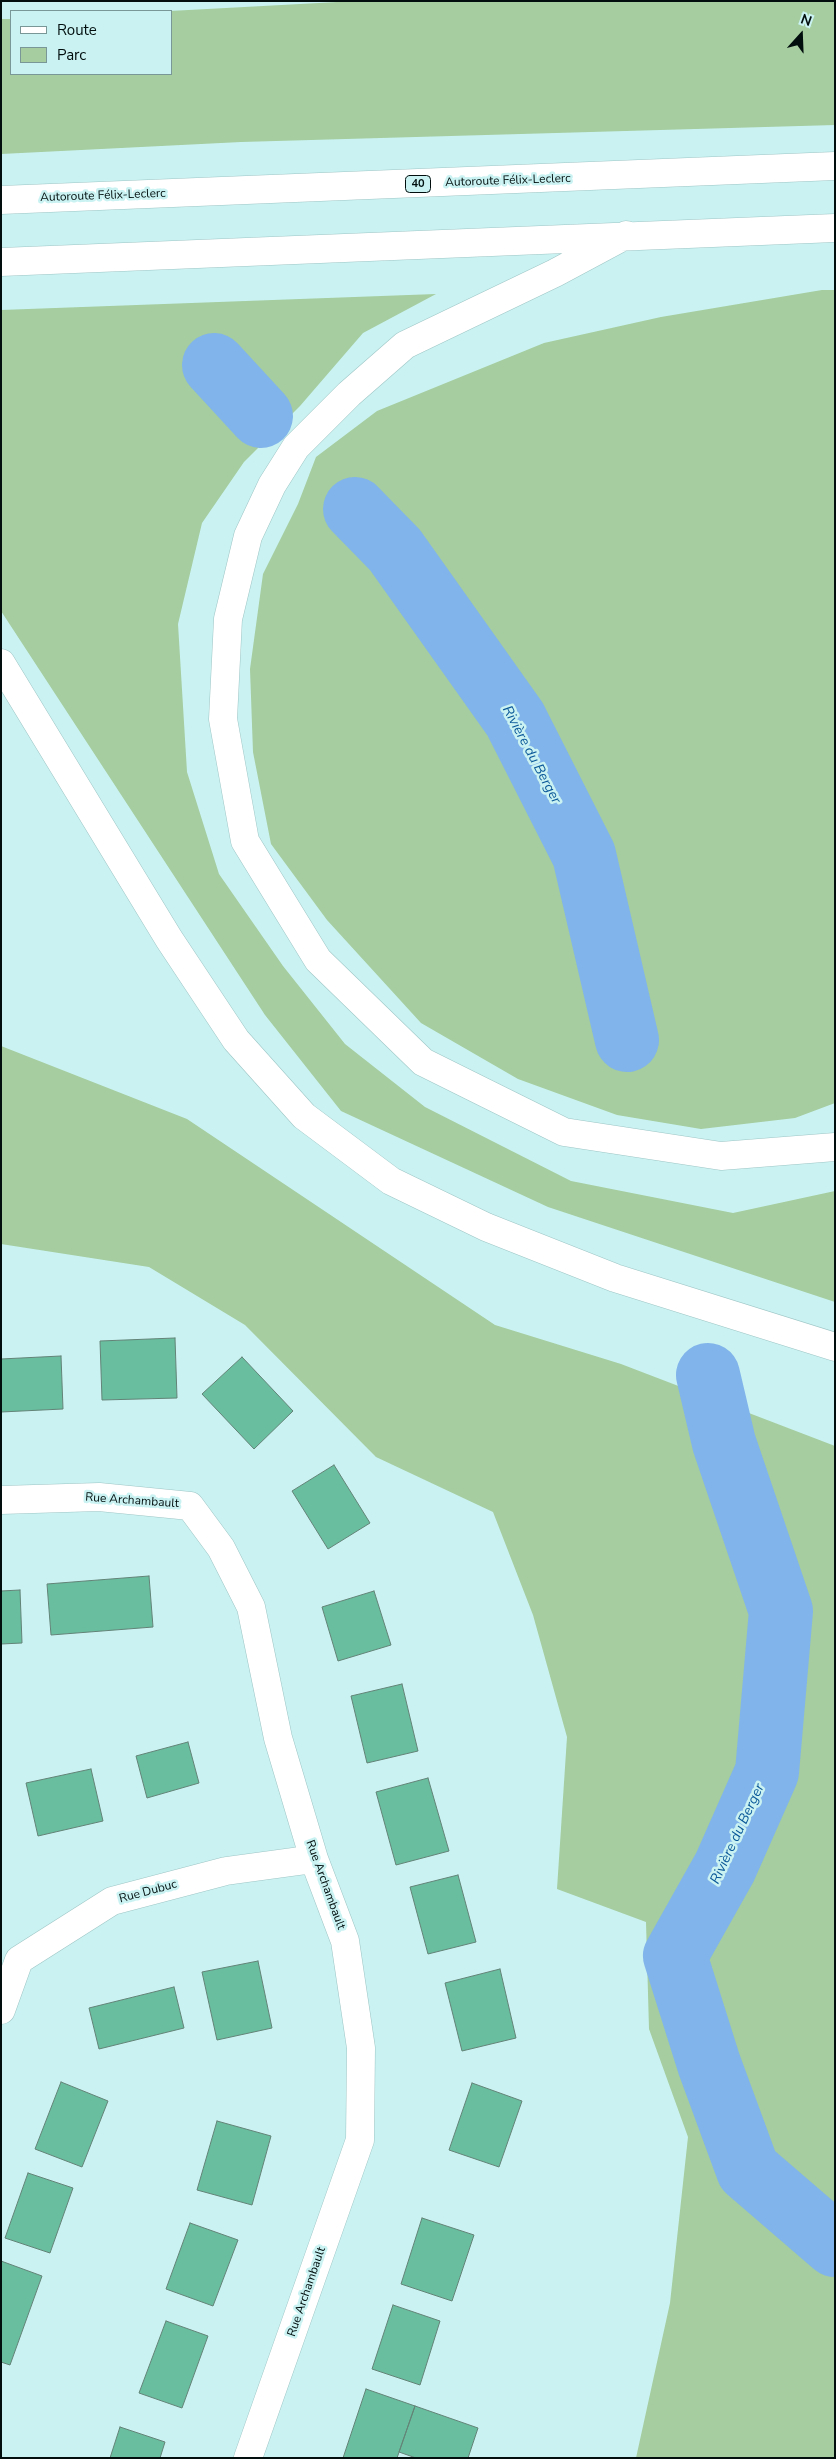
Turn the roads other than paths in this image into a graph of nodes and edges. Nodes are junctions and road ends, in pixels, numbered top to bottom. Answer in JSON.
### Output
{"nodes":[{"id":1,"x":835,"y":166,"type":"edge"},
{"id":2,"x":1,"y":200,"type":"edge"},
{"id":3,"x":835,"y":228,"type":"edge"},
{"id":4,"x":626,"y":235,"type":"junction"},
{"id":5,"x":1,"y":262,"type":"edge"},
{"id":6,"x":1,"y":663,"type":"edge"},
{"id":7,"x":835,"y":1147,"type":"edge"},
{"id":8,"x":835,"y":1347,"type":"edge"},
{"id":9,"x":1,"y":1500,"type":"edge"},
{"id":10,"x":314,"y":1859,"type":"junction"},
{"id":11,"x":1,"y":2010,"type":"edge"},
{"id":12,"x":248,"y":2458,"type":"edge"}],
"edges":[{"from":1,"to":2,"type":"main road","name":"Autoroute Félix-Leclerc","number":"40"},
{"from":3,"to":4,"type":"main road"},
{"from":4,"to":5,"type":"main road"},
{"from":4,"to":7,"type":"main road"},
{"from":6,"to":8,"type":"main road"},
{"from":9,"to":10,"type":"main road","name":"Rue Archambault"},
{"from":10,"to":11,"type":"main road","name":"Rue Dubuc"},
{"from":10,"to":12,"type":"main road","name":"Rue Archambault"}]}
